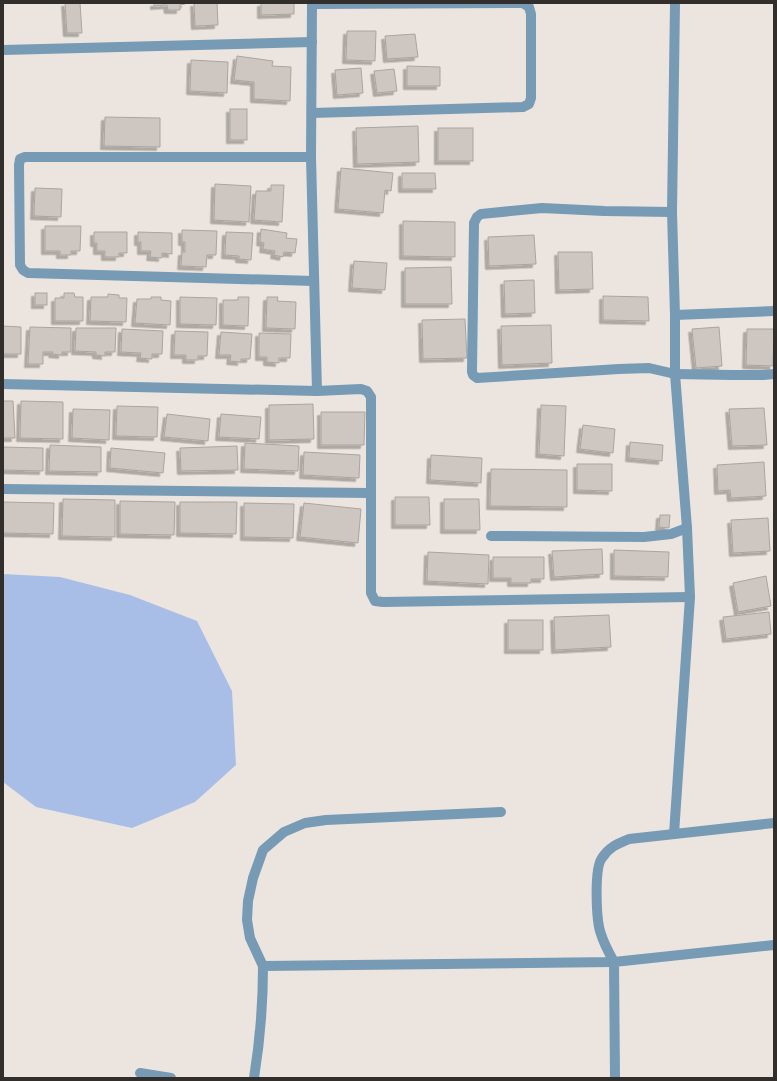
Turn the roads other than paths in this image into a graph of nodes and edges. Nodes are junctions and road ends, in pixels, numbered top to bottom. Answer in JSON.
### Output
{"nodes":[{"id":1,"x":675,"y":3,"type":"edge"},
{"id":2,"x":312,"y":4,"type":"edge"},
{"id":3,"x":312,"y":42,"type":"junction"},
{"id":4,"x":3,"y":50,"type":"edge"},
{"id":5,"x":312,"y":113,"type":"junction"},
{"id":6,"x":311,"y":157,"type":"junction"},
{"id":7,"x":672,"y":212,"type":"junction"},
{"id":8,"x":314,"y":281,"type":"junction"},
{"id":9,"x":774,"y":312,"type":"edge"},
{"id":10,"x":675,"y":315,"type":"junction"},
{"id":11,"x":675,"y":374,"type":"junction"},
{"id":12,"x":774,"y":374,"type":"edge"},
{"id":13,"x":3,"y":384,"type":"edge"},
{"id":14,"x":317,"y":391,"type":"junction"},
{"id":15,"x":3,"y":489,"type":"edge"},
{"id":16,"x":371,"y":493,"type":"junction"},
{"id":17,"x":687,"y":528,"type":"junction"},
{"id":18,"x":491,"y":536,"type":"dead end"},
{"id":19,"x":690,"y":597,"type":"junction"},
{"id":20,"x":501,"y":812,"type":"dead end"},
{"id":21,"x":774,"y":823,"type":"edge"},
{"id":22,"x":674,"y":834,"type":"junction"},
{"id":23,"x":774,"y":945,"type":"edge"},
{"id":24,"x":614,"y":962,"type":"junction"},
{"id":25,"x":263,"y":966,"type":"junction"},
{"id":26,"x":140,"y":1073,"type":"dead end"},
{"id":27,"x":171,"y":1078,"type":"edge"},
{"id":28,"x":254,"y":1078,"type":"edge"},
{"id":29,"x":615,"y":1078,"type":"edge"}],
"edges":[{"from":1,"to":7,"type":"street"},
{"from":2,"to":3,"type":"street"},
{"from":2,"to":5,"type":"street"},
{"from":3,"to":4,"type":"street"},
{"from":3,"to":5,"type":"street"},
{"from":5,"to":6,"type":"street"},
{"from":6,"to":8,"type":"street"},
{"from":6,"to":8,"type":"street"},
{"from":7,"to":10,"type":"street"},
{"from":7,"to":11,"type":"street"},
{"from":8,"to":14,"type":"street"},
{"from":9,"to":10,"type":"street"},
{"from":10,"to":11,"type":"street"},
{"from":11,"to":12,"type":"street"},
{"from":11,"to":17,"type":"street"},
{"from":13,"to":14,"type":"street"},
{"from":14,"to":16,"type":"street"},
{"from":15,"to":16,"type":"street"},
{"from":16,"to":19,"type":"street"},
{"from":17,"to":18,"type":"street"},
{"from":17,"to":19,"type":"street"},
{"from":19,"to":22,"type":"street"},
{"from":20,"to":25,"type":"street"},
{"from":21,"to":22,"type":"street"},
{"from":22,"to":24,"type":"street"},
{"from":23,"to":24,"type":"street"},
{"from":24,"to":25,"type":"street"},
{"from":24,"to":29,"type":"street"},
{"from":25,"to":28,"type":"street"},
{"from":26,"to":27,"type":"street"}]}
